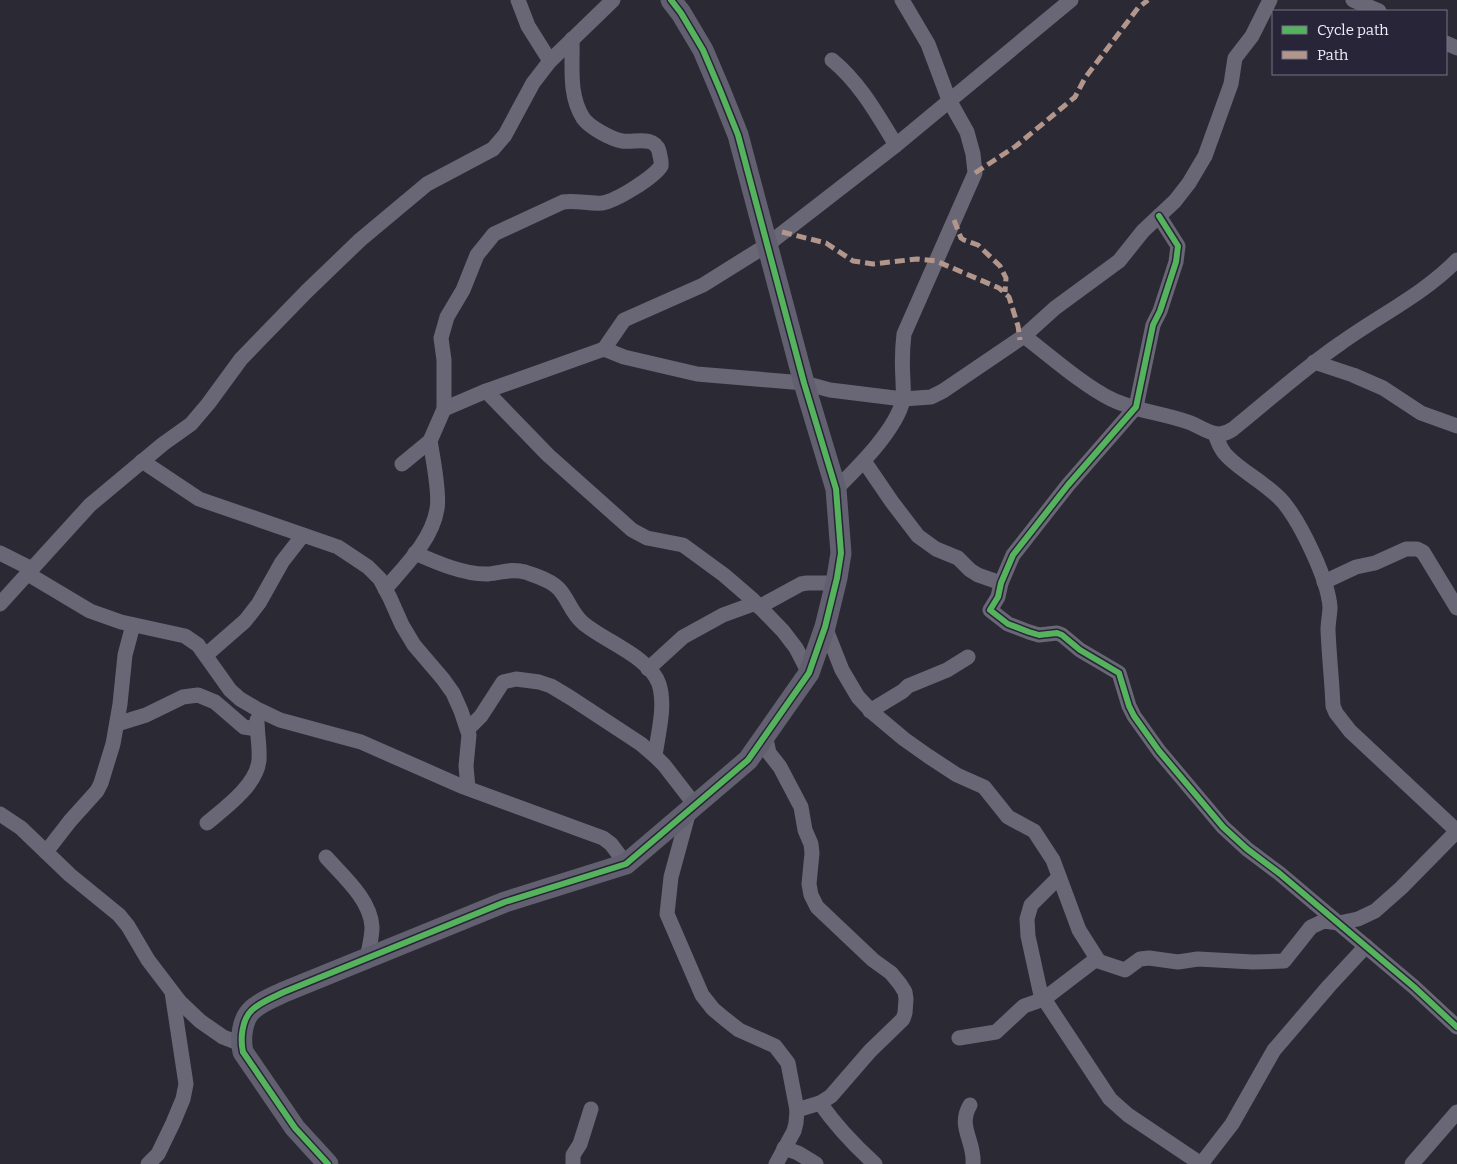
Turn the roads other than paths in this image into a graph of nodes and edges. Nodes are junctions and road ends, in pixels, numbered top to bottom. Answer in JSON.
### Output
{"nodes":[{"id":1,"x":518,"y":0,"type":"edge"},
{"id":2,"x":613,"y":0,"type":"edge"},
{"id":3,"x":671,"y":0,"type":"edge"},
{"id":4,"x":902,"y":0,"type":"edge"},
{"id":5,"x":1072,"y":0,"type":"edge"},
{"id":6,"x":1270,"y":0,"type":"edge"},
{"id":7,"x":1353,"y":0,"type":"edge"},
{"id":8,"x":1377,"y":10,"type":"edge"},
{"id":9,"x":572,"y":39,"type":"junction"},
{"id":10,"x":550,"y":60,"type":"junction"},
{"id":11,"x":832,"y":60,"type":"dead end"},
{"id":12,"x":949,"y":100,"type":"junction"},
{"id":13,"x":896,"y":144,"type":"junction"},
{"id":14,"x":1159,"y":216,"type":"junction"},
{"id":15,"x":766,"y":245,"type":"junction"},
{"id":16,"x":1457,"y":260,"type":"edge"},
{"id":17,"x":1024,"y":336,"type":"junction"},
{"id":18,"x":604,"y":349,"type":"junction"},
{"id":19,"x":1314,"y":362,"type":"junction"},
{"id":20,"x":804,"y":383,"type":"junction"},
{"id":21,"x":486,"y":391,"type":"junction"},
{"id":22,"x":903,"y":399,"type":"junction"},
{"id":23,"x":1136,"y":407,"type":"junction"},
{"id":24,"x":444,"y":409,"type":"junction"},
{"id":25,"x":1457,"y":426,"type":"edge"},
{"id":26,"x":1215,"y":434,"type":"junction"},
{"id":27,"x":430,"y":441,"type":"junction"},
{"id":28,"x":142,"y":461,"type":"junction"},
{"id":29,"x":864,"y":461,"type":"junction"},
{"id":30,"x":402,"y":464,"type":"dead end"},
{"id":31,"x":836,"y":489,"type":"junction"},
{"id":32,"x":303,"y":535,"type":"junction"},
{"id":33,"x":0,"y":553,"type":"edge"},
{"id":34,"x":415,"y":553,"type":"junction"},
{"id":35,"x":30,"y":572,"type":"junction"},
{"id":36,"x":1324,"y":582,"type":"junction"},
{"id":37,"x":836,"y":583,"type":"junction"},
{"id":38,"x":1001,"y":583,"type":"junction"},
{"id":39,"x":385,"y":589,"type":"junction"},
{"id":40,"x":0,"y":604,"type":"edge"},
{"id":41,"x":758,"y":605,"type":"junction"},
{"id":42,"x":1457,"y":608,"type":"edge"},
{"id":43,"x":132,"y":625,"type":"junction"},
{"id":44,"x":825,"y":627,"type":"junction"},
{"id":45,"x":206,"y":655,"type":"junction"},
{"id":46,"x":968,"y":657,"type":"dead end"},
{"id":47,"x":648,"y":669,"type":"junction"},
{"id":48,"x":809,"y":674,"type":"junction"},
{"id":49,"x":257,"y":709,"type":"junction"},
{"id":50,"x":870,"y":711,"type":"junction"},
{"id":51,"x":117,"y":724,"type":"junction"},
{"id":52,"x":257,"y":729,"type":"junction"},
{"id":53,"x":468,"y":729,"type":"junction"},
{"id":54,"x":766,"y":735,"type":"junction"},
{"id":55,"x":655,"y":756,"type":"junction"},
{"id":56,"x":468,"y":788,"type":"junction"},
{"id":57,"x":692,"y":808,"type":"junction"},
{"id":58,"x":0,"y":814,"type":"edge"},
{"id":59,"x":207,"y":823,"type":"dead end"},
{"id":60,"x":1457,"y":831,"type":"edge"},
{"id":61,"x":46,"y":852,"type":"junction"},
{"id":62,"x":326,"y":857,"type":"dead end"},
{"id":63,"x":626,"y":864,"type":"junction"},
{"id":64,"x":1059,"y":877,"type":"junction"},
{"id":65,"x":1339,"y":923,"type":"junction"},
{"id":66,"x":1366,"y":946,"type":"junction"},
{"id":67,"x":367,"y":958,"type":"junction"},
{"id":68,"x":1098,"y":960,"type":"junction"},
{"id":69,"x":171,"y":990,"type":"junction"},
{"id":70,"x":1043,"y":1000,"type":"junction"},
{"id":71,"x":1457,"y":1027,"type":"edge"},
{"id":72,"x":959,"y":1038,"type":"dead end"},
{"id":73,"x":242,"y":1044,"type":"junction"},
{"id":74,"x":820,"y":1103,"type":"junction"},
{"id":75,"x":970,"y":1105,"type":"dead end"},
{"id":76,"x":591,"y":1109,"type":"dead end"},
{"id":77,"x":797,"y":1110,"type":"junction"},
{"id":78,"x":1457,"y":1112,"type":"edge"},
{"id":79,"x":784,"y":1148,"type":"junction"},
{"id":80,"x":148,"y":1164,"type":"edge"},
{"id":81,"x":328,"y":1164,"type":"edge"},
{"id":82,"x":573,"y":1164,"type":"edge"},
{"id":83,"x":776,"y":1164,"type":"edge"},
{"id":84,"x":816,"y":1164,"type":"edge"},
{"id":85,"x":875,"y":1164,"type":"edge"},
{"id":86,"x":973,"y":1164,"type":"edge"},
{"id":87,"x":1201,"y":1164,"type":"edge"},
{"id":88,"x":1412,"y":1164,"type":"edge"}],
"edges":[{"from":1,"to":10,"type":"street"},
{"from":2,"to":9,"type":"street"},
{"from":3,"to":15,"type":"street"},
{"from":4,"to":12,"type":"street"},
{"from":5,"to":12,"type":"street"},
{"from":6,"to":14,"type":"street"},
{"from":7,"to":8,"type":"street"},
{"from":9,"to":10,"type":"street"},
{"from":9,"to":24,"type":"street"},
{"from":10,"to":28,"type":"street"},
{"from":11,"to":13,"type":"street"},
{"from":12,"to":13,"type":"street"},
{"from":12,"to":22,"type":"street"},
{"from":13,"to":15,"type":"street"},
{"from":14,"to":17,"type":"street"},
{"from":14,"to":23,"type":"street"},
{"from":15,"to":18,"type":"street"},
{"from":15,"to":20,"type":"street"},
{"from":16,"to":19,"type":"street"},
{"from":17,"to":22,"type":"street"},
{"from":17,"to":23,"type":"street"},
{"from":18,"to":20,"type":"street"},
{"from":18,"to":21,"type":"street"},
{"from":19,"to":25,"type":"street"},
{"from":19,"to":26,"type":"street"},
{"from":20,"to":22,"type":"street"},
{"from":20,"to":31,"type":"street"},
{"from":21,"to":24,"type":"street"},
{"from":21,"to":41,"type":"street"},
{"from":22,"to":29,"type":"street"},
{"from":23,"to":26,"type":"street"},
{"from":23,"to":38,"type":"street"},
{"from":24,"to":27,"type":"street"},
{"from":26,"to":36,"type":"street"},
{"from":27,"to":30,"type":"street"},
{"from":27,"to":34,"type":"street"},
{"from":28,"to":32,"type":"street"},
{"from":28,"to":35,"type":"street"},
{"from":29,"to":31,"type":"street"},
{"from":29,"to":38,"type":"street"},
{"from":31,"to":37,"type":"street"},
{"from":32,"to":39,"type":"street"},
{"from":32,"to":45,"type":"street"},
{"from":33,"to":35,"type":"street"},
{"from":34,"to":39,"type":"street"},
{"from":34,"to":47,"type":"street"},
{"from":35,"to":40,"type":"street"},
{"from":35,"to":43,"type":"street"},
{"from":36,"to":42,"type":"street"},
{"from":36,"to":60,"type":"street"},
{"from":37,"to":41,"type":"street"},
{"from":37,"to":44,"type":"street"},
{"from":38,"to":65,"type":"street"},
{"from":39,"to":53,"type":"street"},
{"from":41,"to":47,"type":"street"},
{"from":41,"to":48,"type":"street"},
{"from":43,"to":45,"type":"street"},
{"from":43,"to":51,"type":"street"},
{"from":44,"to":48,"type":"street"},
{"from":44,"to":50,"type":"street"},
{"from":45,"to":49,"type":"street"},
{"from":46,"to":50,"type":"street"},
{"from":47,"to":55,"type":"street"},
{"from":48,"to":54,"type":"street"},
{"from":49,"to":52,"type":"street"},
{"from":49,"to":56,"type":"street"},
{"from":50,"to":64,"type":"street"},
{"from":51,"to":52,"type":"street"},
{"from":51,"to":61,"type":"street"},
{"from":52,"to":59,"type":"street"},
{"from":53,"to":55,"type":"street"},
{"from":53,"to":56,"type":"street"},
{"from":54,"to":57,"type":"street"},
{"from":54,"to":74,"type":"street"},
{"from":55,"to":57,"type":"street"},
{"from":56,"to":63,"type":"street"},
{"from":57,"to":63,"type":"street"},
{"from":57,"to":77,"type":"street"},
{"from":58,"to":61,"type":"street"},
{"from":60,"to":65,"type":"street"},
{"from":61,"to":69,"type":"street"},
{"from":62,"to":67,"type":"street"},
{"from":63,"to":67,"type":"street"},
{"from":64,"to":68,"type":"street"},
{"from":64,"to":70,"type":"street"},
{"from":65,"to":66,"type":"street"},
{"from":65,"to":68,"type":"street"},
{"from":66,"to":71,"type":"street"},
{"from":66,"to":87,"type":"street"},
{"from":67,"to":73,"type":"street"},
{"from":68,"to":70,"type":"street"},
{"from":69,"to":73,"type":"street"},
{"from":69,"to":80,"type":"street"},
{"from":70,"to":72,"type":"street"},
{"from":70,"to":87,"type":"street"},
{"from":73,"to":81,"type":"street"},
{"from":74,"to":77,"type":"street"},
{"from":74,"to":85,"type":"street"},
{"from":75,"to":86,"type":"street"},
{"from":76,"to":82,"type":"street"},
{"from":77,"to":79,"type":"street"},
{"from":78,"to":88,"type":"street"},
{"from":79,"to":83,"type":"street"},
{"from":79,"to":84,"type":"street"}]}
